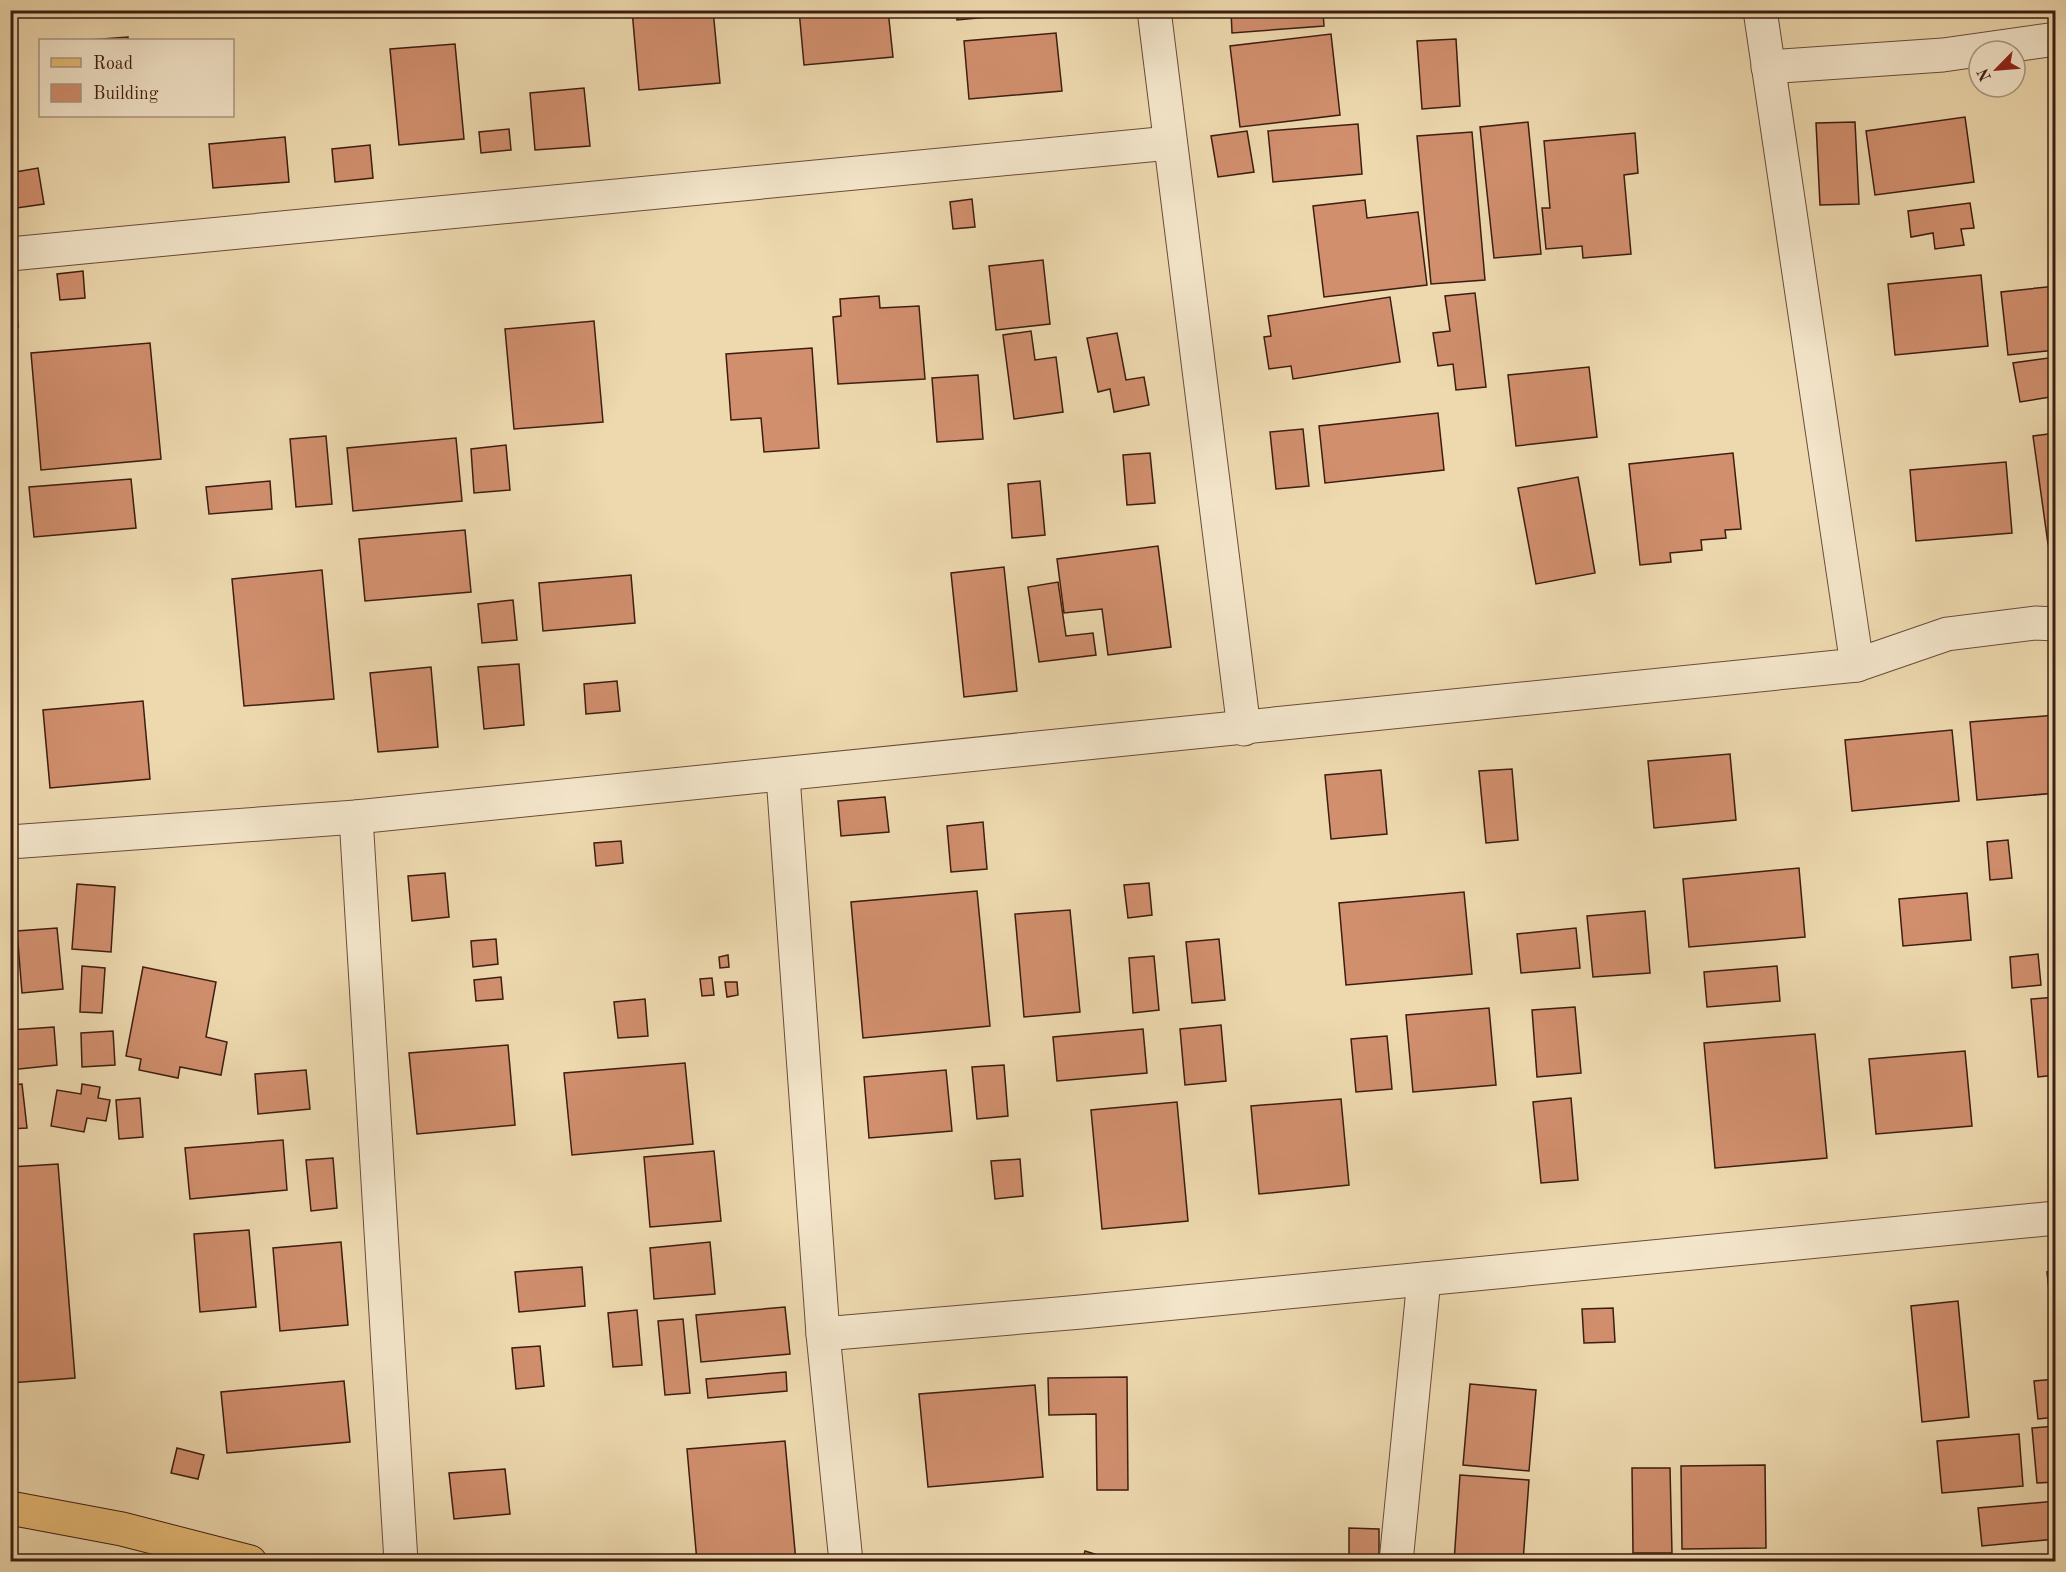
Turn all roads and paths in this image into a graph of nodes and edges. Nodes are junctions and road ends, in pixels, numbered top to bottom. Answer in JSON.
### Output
{"nodes":[{"id":1,"x":1154,"y":10,"type":"edge"},
{"id":2,"x":1760,"y":10,"type":"edge"},
{"id":3,"x":2055,"y":39,"type":"edge"},
{"id":4,"x":1767,"y":67,"type":"junction"},
{"id":5,"x":1170,"y":143,"type":"junction"},
{"id":6,"x":10,"y":254,"type":"edge"},
{"id":7,"x":2055,"y":624,"type":"edge"},
{"id":8,"x":1857,"y":666,"type":"junction"},
{"id":9,"x":1244,"y":729,"type":"junction"},
{"id":10,"x":783,"y":776,"type":"junction"},
{"id":11,"x":356,"y":817,"type":"junction"},
{"id":12,"x":10,"y":842,"type":"edge"},
{"id":13,"x":2055,"y":1218,"type":"edge"},
{"id":14,"x":1424,"y":1280,"type":"junction"},
{"id":15,"x":824,"y":1334,"type":"junction"},
{"id":16,"x":10,"y":1508,"type":"edge"},
{"id":17,"x":250,"y":1562,"type":"edge"},
{"id":18,"x":401,"y":1562,"type":"edge"},
{"id":19,"x":846,"y":1562,"type":"edge"},
{"id":20,"x":1396,"y":1562,"type":"edge"}],
"edges":[{"from":1,"to":5,"type":"street"},
{"from":2,"to":4,"type":"street"},
{"from":3,"to":4,"type":"street"},
{"from":4,"to":8,"type":"street"},
{"from":5,"to":6,"type":"street"},
{"from":5,"to":9,"type":"street"},
{"from":7,"to":8,"type":"street"},
{"from":8,"to":9,"type":"street"},
{"from":9,"to":10,"type":"street"},
{"from":10,"to":11,"type":"street"},
{"from":10,"to":15,"type":"street"},
{"from":11,"to":12,"type":"street"},
{"from":11,"to":18,"type":"street"},
{"from":13,"to":14,"type":"street"},
{"from":14,"to":15,"type":"street"},
{"from":14,"to":20,"type":"street"},
{"from":15,"to":19,"type":"street"},
{"from":16,"to":17,"type":"main road"}]}
